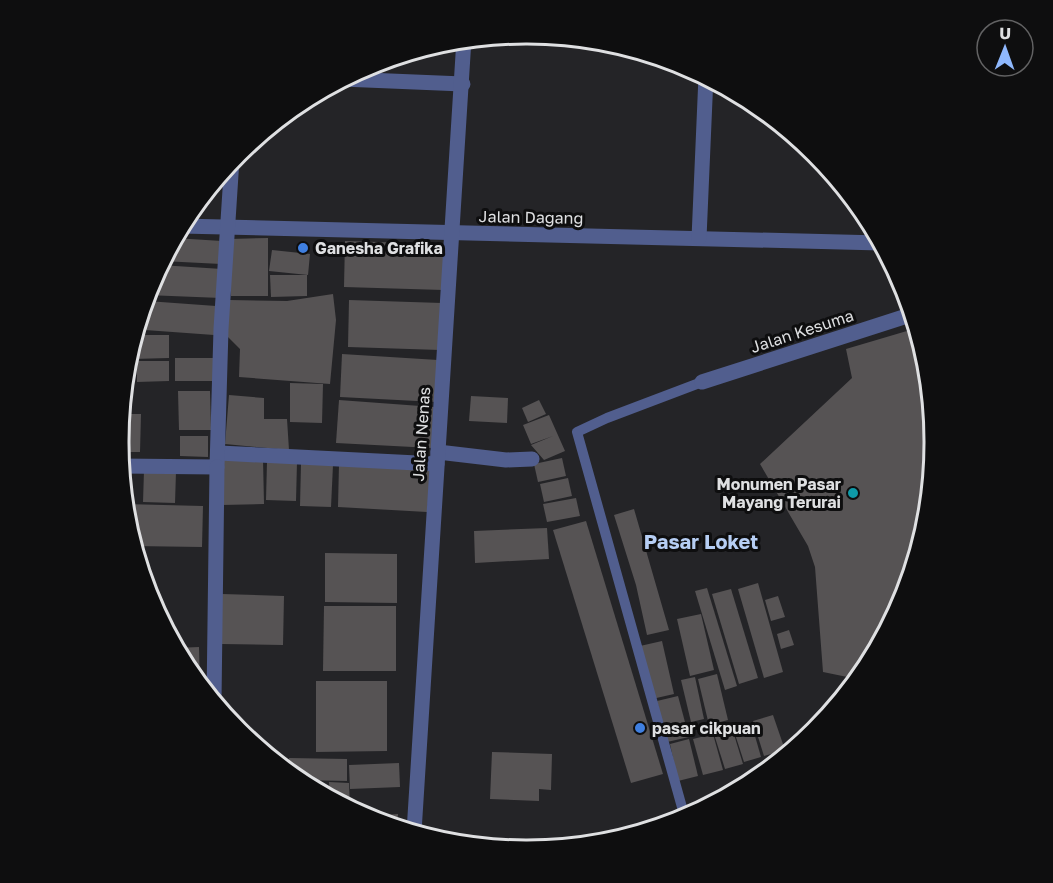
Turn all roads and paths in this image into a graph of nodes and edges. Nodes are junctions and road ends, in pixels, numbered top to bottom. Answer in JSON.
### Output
{"nodes":[{"id":1,"x":464,"y":49,"type":"edge"},
{"id":2,"x":361,"y":80,"type":"edge"},
{"id":3,"x":463,"y":84,"type":"junction"},
{"id":4,"x":706,"y":86,"type":"edge"},
{"id":5,"x":231,"y":175,"type":"edge"},
{"id":6,"x":192,"y":226,"type":"edge"},
{"id":7,"x":227,"y":227,"type":"junction"},
{"id":8,"x":451,"y":234,"type":"junction"},
{"id":9,"x":699,"y":238,"type":"junction"},
{"id":10,"x":871,"y":243,"type":"edge"},
{"id":11,"x":904,"y":317,"type":"edge"},
{"id":12,"x":702,"y":382,"type":"joint"},
{"id":13,"x":437,"y":458,"type":"junction"},
{"id":14,"x":532,"y":459,"type":"dead end"},
{"id":15,"x":218,"y":460,"type":"junction"},
{"id":16,"x":129,"y":465,"type":"edge"},
{"id":17,"x":214,"y":688,"type":"edge"},
{"id":18,"x":682,"y":808,"type":"edge"},
{"id":19,"x":415,"y":823,"type":"edge"}],
"edges":[{"from":1,"to":3,"type":"street","name":"Jalan Nenas"},
{"from":2,"to":3,"type":"street"},
{"from":3,"to":8,"type":"street","name":"Jalan Nenas"},
{"from":4,"to":9,"type":"street"},
{"from":5,"to":7,"type":"street"},
{"from":6,"to":7,"type":"street","name":"Jalan Dagang"},
{"from":7,"to":8,"type":"street","name":"Jalan Dagang"},
{"from":7,"to":15,"type":"street"},
{"from":8,"to":9,"type":"street","name":"Jalan Dagang"},
{"from":8,"to":13,"type":"street","name":"Jalan Nenas"},
{"from":9,"to":10,"type":"street","name":"Jalan Dagang"},
{"from":11,"to":12,"type":"street","name":"Jalan Kesuma"},
{"from":12,"to":18,"type":"lane"},
{"from":13,"to":14,"type":"street"},
{"from":13,"to":15,"type":"street"},
{"from":13,"to":19,"type":"street","name":"Jalan Nenas"},
{"from":15,"to":16,"type":"street"},
{"from":15,"to":17,"type":"street"}]}
